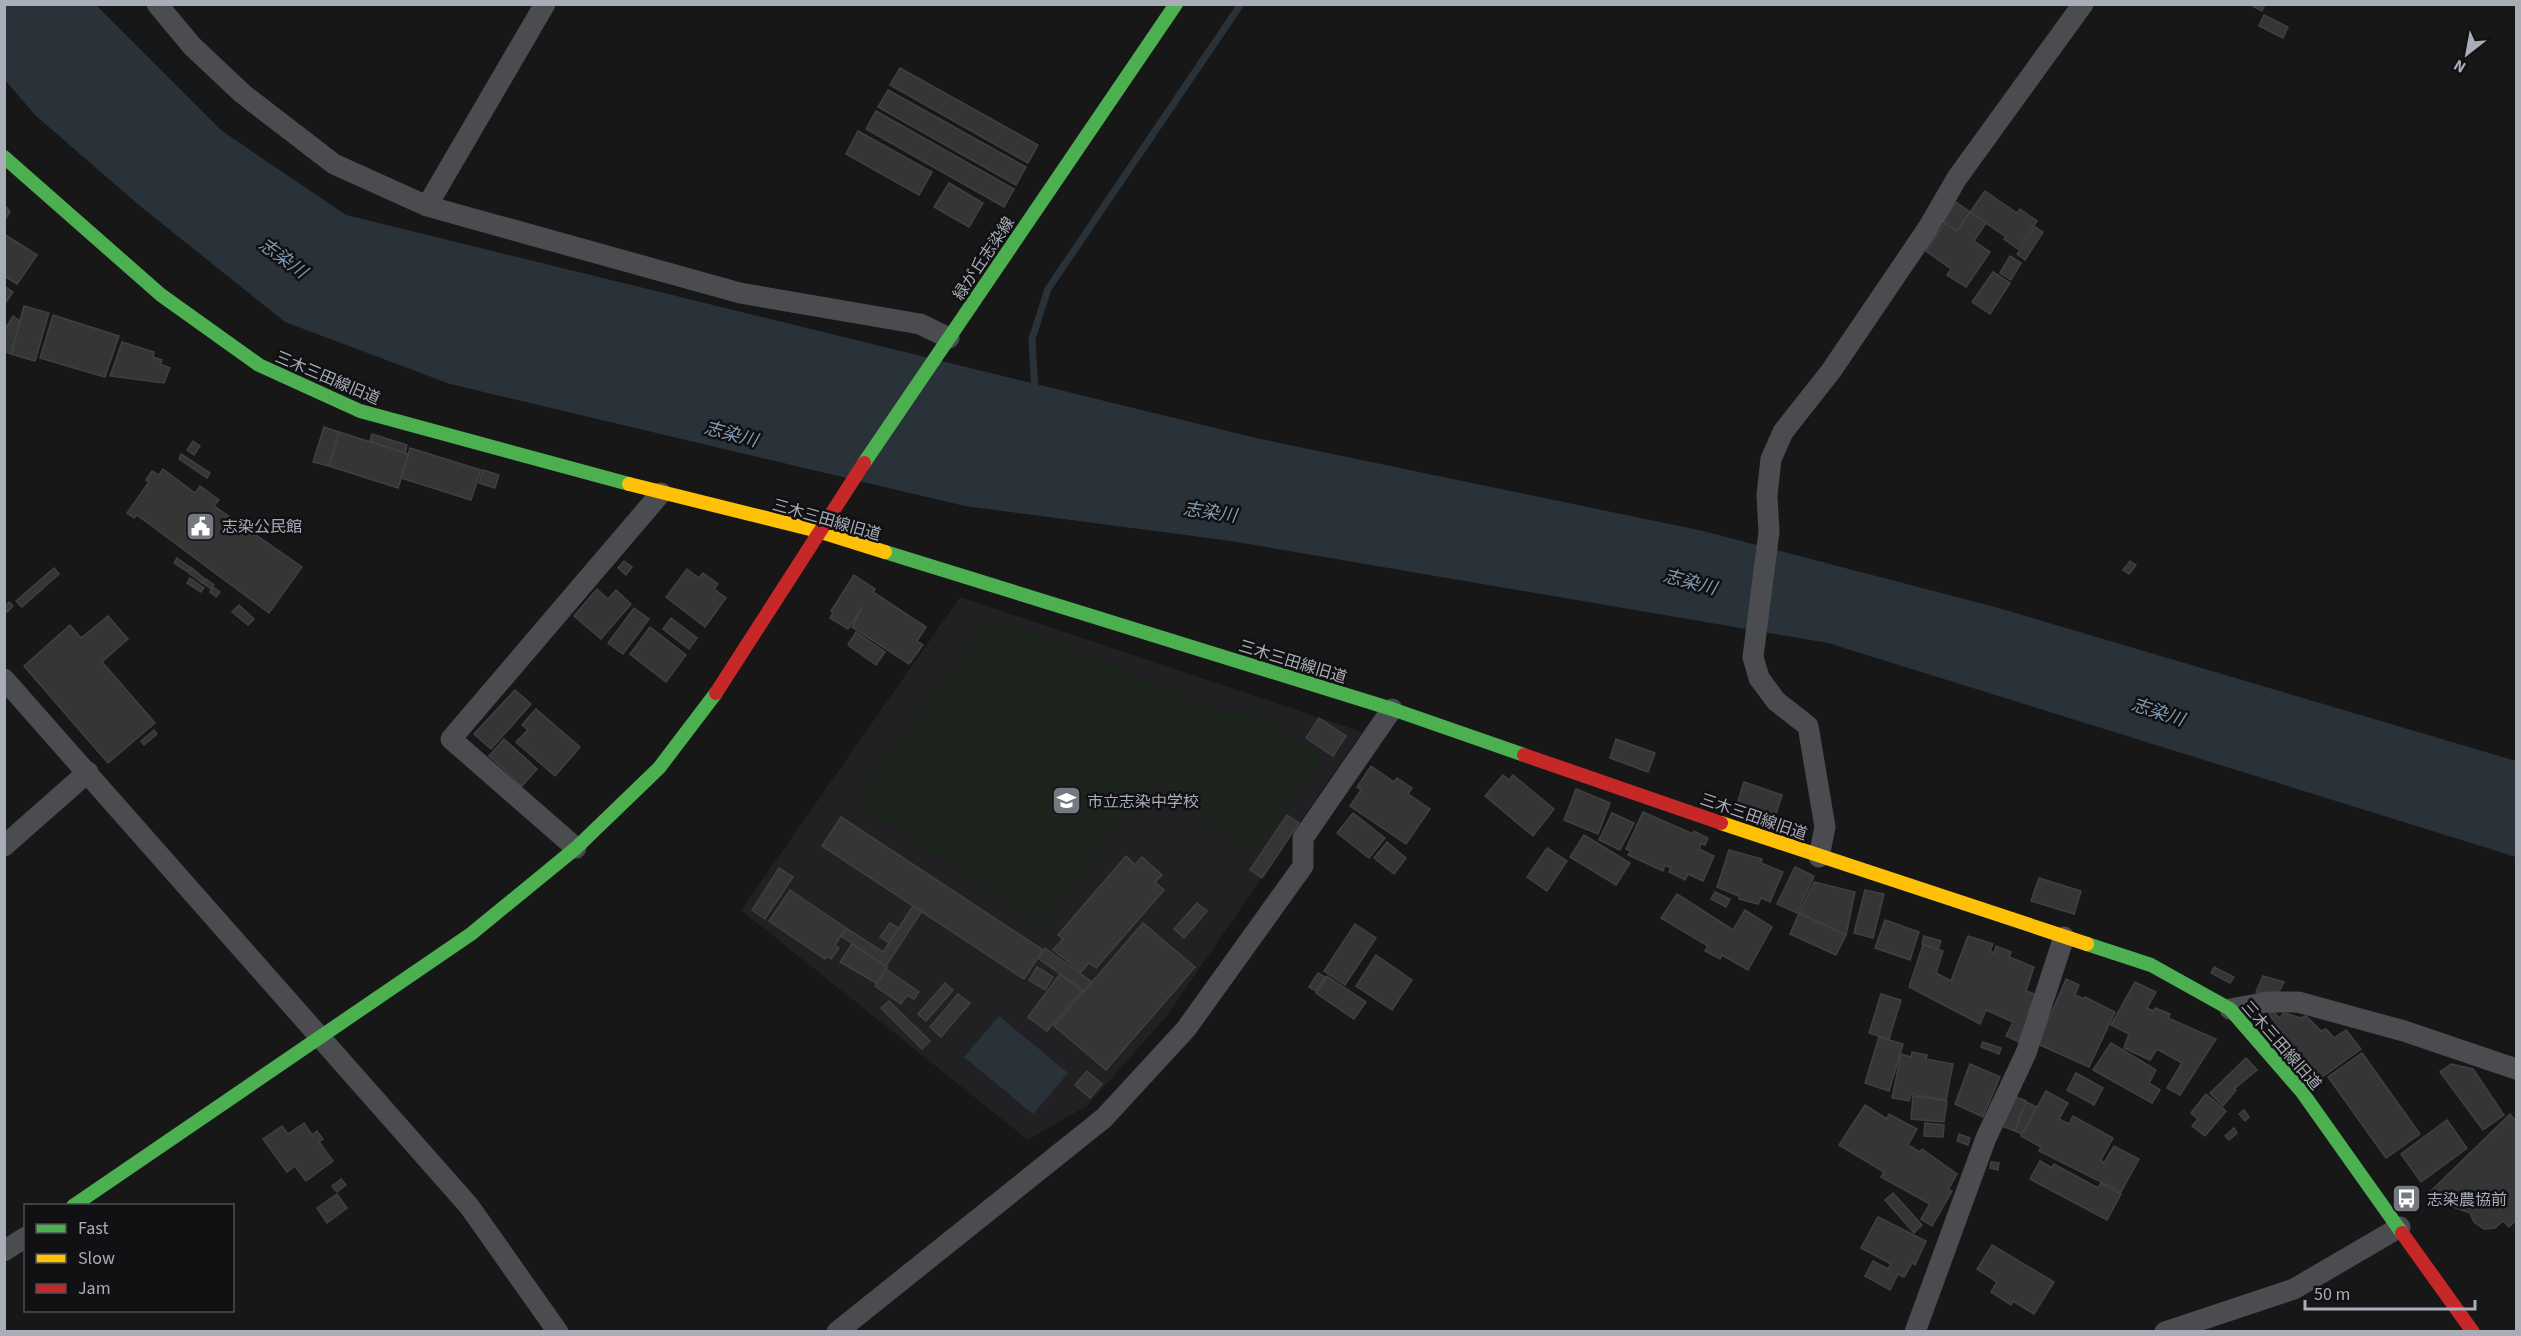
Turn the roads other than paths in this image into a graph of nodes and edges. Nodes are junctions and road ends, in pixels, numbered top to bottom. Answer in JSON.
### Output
{"nodes":[{"id":1,"x":158,"y":4,"type":"edge"},
{"id":2,"x":544,"y":4,"type":"edge"},
{"id":3,"x":1176,"y":4,"type":"edge"},
{"id":4,"x":2083,"y":4,"type":"edge"},
{"id":5,"x":4,"y":157,"type":"edge"},
{"id":6,"x":427,"y":206,"type":"junction"},
{"id":7,"x":949,"y":338,"type":"junction"},
{"id":8,"x":661,"y":493,"type":"junction"},
{"id":9,"x":818,"y":531,"type":"junction"},
{"id":10,"x":4,"y":679,"type":"edge"},
{"id":11,"x":1392,"y":710,"type":"junction"},
{"id":12,"x":88,"y":772,"type":"junction"},
{"id":13,"x":4,"y":846,"type":"edge"},
{"id":14,"x":576,"y":848,"type":"junction"},
{"id":15,"x":1819,"y":857,"type":"junction"},
{"id":16,"x":2064,"y":937,"type":"junction"},
{"id":17,"x":2230,"y":1009,"type":"junction"},
{"id":18,"x":320,"y":1038,"type":"junction"},
{"id":19,"x":2517,"y":1069,"type":"edge"},
{"id":20,"x":76,"y":1204,"type":"edge"},
{"id":21,"x":2400,"y":1227,"type":"junction"},
{"id":22,"x":24,"y":1238,"type":"edge"},
{"id":23,"x":4,"y":1251,"type":"edge"},
{"id":24,"x":558,"y":1332,"type":"edge"},
{"id":25,"x":837,"y":1332,"type":"edge"},
{"id":26,"x":1915,"y":1332,"type":"edge"},
{"id":27,"x":2165,"y":1332,"type":"edge"},
{"id":28,"x":2473,"y":1332,"type":"edge"}],
"edges":[{"from":1,"to":6,"type":"street"},
{"from":2,"to":6,"type":"street"},
{"from":3,"to":7,"type":"street","name":"緑が丘志染線"},
{"from":4,"to":15,"type":"street"},
{"from":5,"to":8,"type":"street","name":"三木三田線旧道"},
{"from":6,"to":7,"type":"street"},
{"from":7,"to":9,"type":"street","name":"緑が丘志染線"},
{"from":8,"to":9,"type":"street","name":"三木三田線旧道"},
{"from":8,"to":14,"type":"street"},
{"from":9,"to":11,"type":"street","name":"三木三田線旧道"},
{"from":9,"to":14,"type":"street","name":"緑が丘志染線"},
{"from":10,"to":12,"type":"street"},
{"from":11,"to":15,"type":"street","name":"三木三田線旧道"},
{"from":11,"to":25,"type":"street"},
{"from":12,"to":13,"type":"street"},
{"from":12,"to":18,"type":"street"},
{"from":14,"to":18,"type":"street","name":"緑が丘志染線"},
{"from":15,"to":16,"type":"street","name":"三木三田線旧道"},
{"from":16,"to":17,"type":"street","name":"三木三田線旧道"},
{"from":16,"to":26,"type":"street"},
{"from":17,"to":19,"type":"street"},
{"from":17,"to":21,"type":"street","name":"三木三田線旧道"},
{"from":18,"to":20,"type":"street","name":"緑が丘志染線"},
{"from":18,"to":24,"type":"street"},
{"from":21,"to":27,"type":"street"},
{"from":21,"to":28,"type":"street","name":"三木三田線旧道"},
{"from":22,"to":23,"type":"street"}]}
